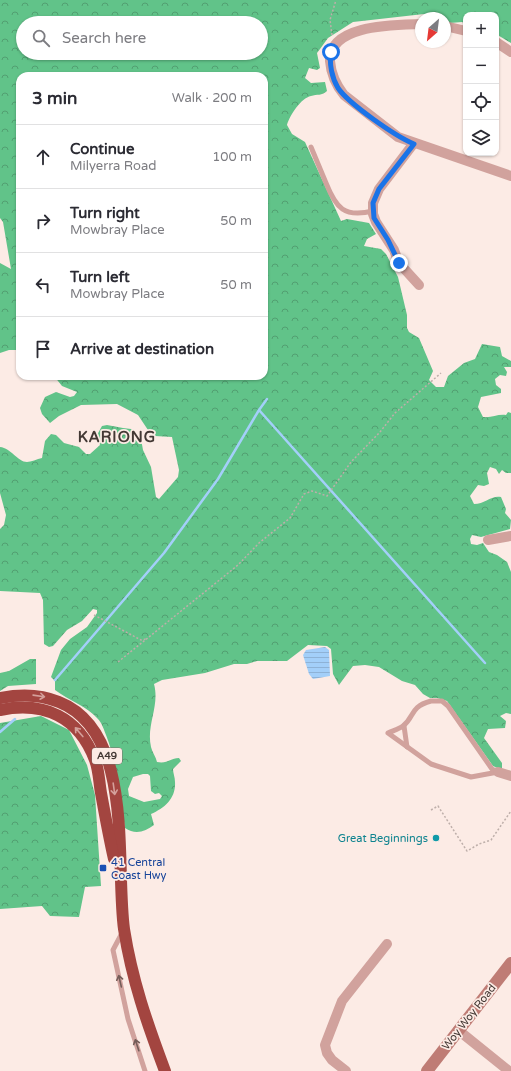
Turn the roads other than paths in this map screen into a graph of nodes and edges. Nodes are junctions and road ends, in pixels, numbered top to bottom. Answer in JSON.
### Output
{"nodes":[{"id":1,"x":415,"y":24,"type":"edge"},
{"id":2,"x":451,"y":27,"type":"edge"},
{"id":3,"x":463,"y":30,"type":"edge"},
{"id":4,"x":499,"y":44,"type":"edge"},
{"id":5,"x":511,"y":52,"type":"edge"},
{"id":6,"x":414,"y":144,"type":"junction"},
{"id":7,"x":311,"y":147,"type":"dead end"},
{"id":8,"x":511,"y":176,"type":"edge"},
{"id":9,"x":373,"y":211,"type":"junction"},
{"id":10,"x":419,"y":285,"type":"dead end"},
{"id":11,"x":511,"y":536,"type":"edge"},
{"id":12,"x":488,"y":540,"type":"dead end"},
{"id":13,"x":0,"y":698,"type":"edge"},
{"id":14,"x":0,"y":710,"type":"edge"},
{"id":15,"x":404,"y":726,"type":"junction"},
{"id":16,"x":407,"y":747,"type":"junction"},
{"id":17,"x":498,"y":772,"type":"junction"},
{"id":18,"x":511,"y":776,"type":"edge"},
{"id":19,"x":120,"y":890,"type":"junction"},
{"id":20,"x":124,"y":929,"type":"junction"},
{"id":21,"x":387,"y":944,"type":"dead end"},
{"id":22,"x":511,"y":963,"type":"edge"},
{"id":23,"x":458,"y":1030,"type":"junction"},
{"id":24,"x":145,"y":1071,"type":"edge"},
{"id":25,"x":165,"y":1071,"type":"edge"},
{"id":26,"x":346,"y":1071,"type":"edge"},
{"id":27,"x":426,"y":1071,"type":"edge"},
{"id":28,"x":509,"y":1071,"type":"edge"}],
"edges":[{"from":1,"to":6,"type":"street"},
{"from":2,"to":3,"type":"street"},
{"from":4,"to":5,"type":"street"},
{"from":6,"to":8,"type":"street"},
{"from":6,"to":9,"type":"street"},
{"from":7,"to":9,"type":"lane"},
{"from":9,"to":10,"type":"street"},
{"from":11,"to":12,"type":"street"},
{"from":13,"to":19,"type":"highway","number":"A49","one_way":true},
{"from":19,"to":14,"type":"highway","number":"A49","one_way":true},
{"from":15,"to":16,"type":"lane"},
{"from":15,"to":16,"type":"lane"},
{"from":15,"to":17,"type":"lane"},
{"from":16,"to":17,"type":"lane"},
{"from":17,"to":18,"type":"street"},
{"from":19,"to":20,"type":"highway","number":"A49"},
{"from":24,"to":20,"type":"lane","one_way":true},
{"from":20,"to":25,"type":"highway","number":"A49"},
{"from":21,"to":26,"type":"street"},
{"from":22,"to":23,"type":"main road","name":"Woy Woy Road"},
{"from":23,"to":27,"type":"main road","name":"Woy Woy Road"},
{"from":23,"to":28,"type":"street"}]}
